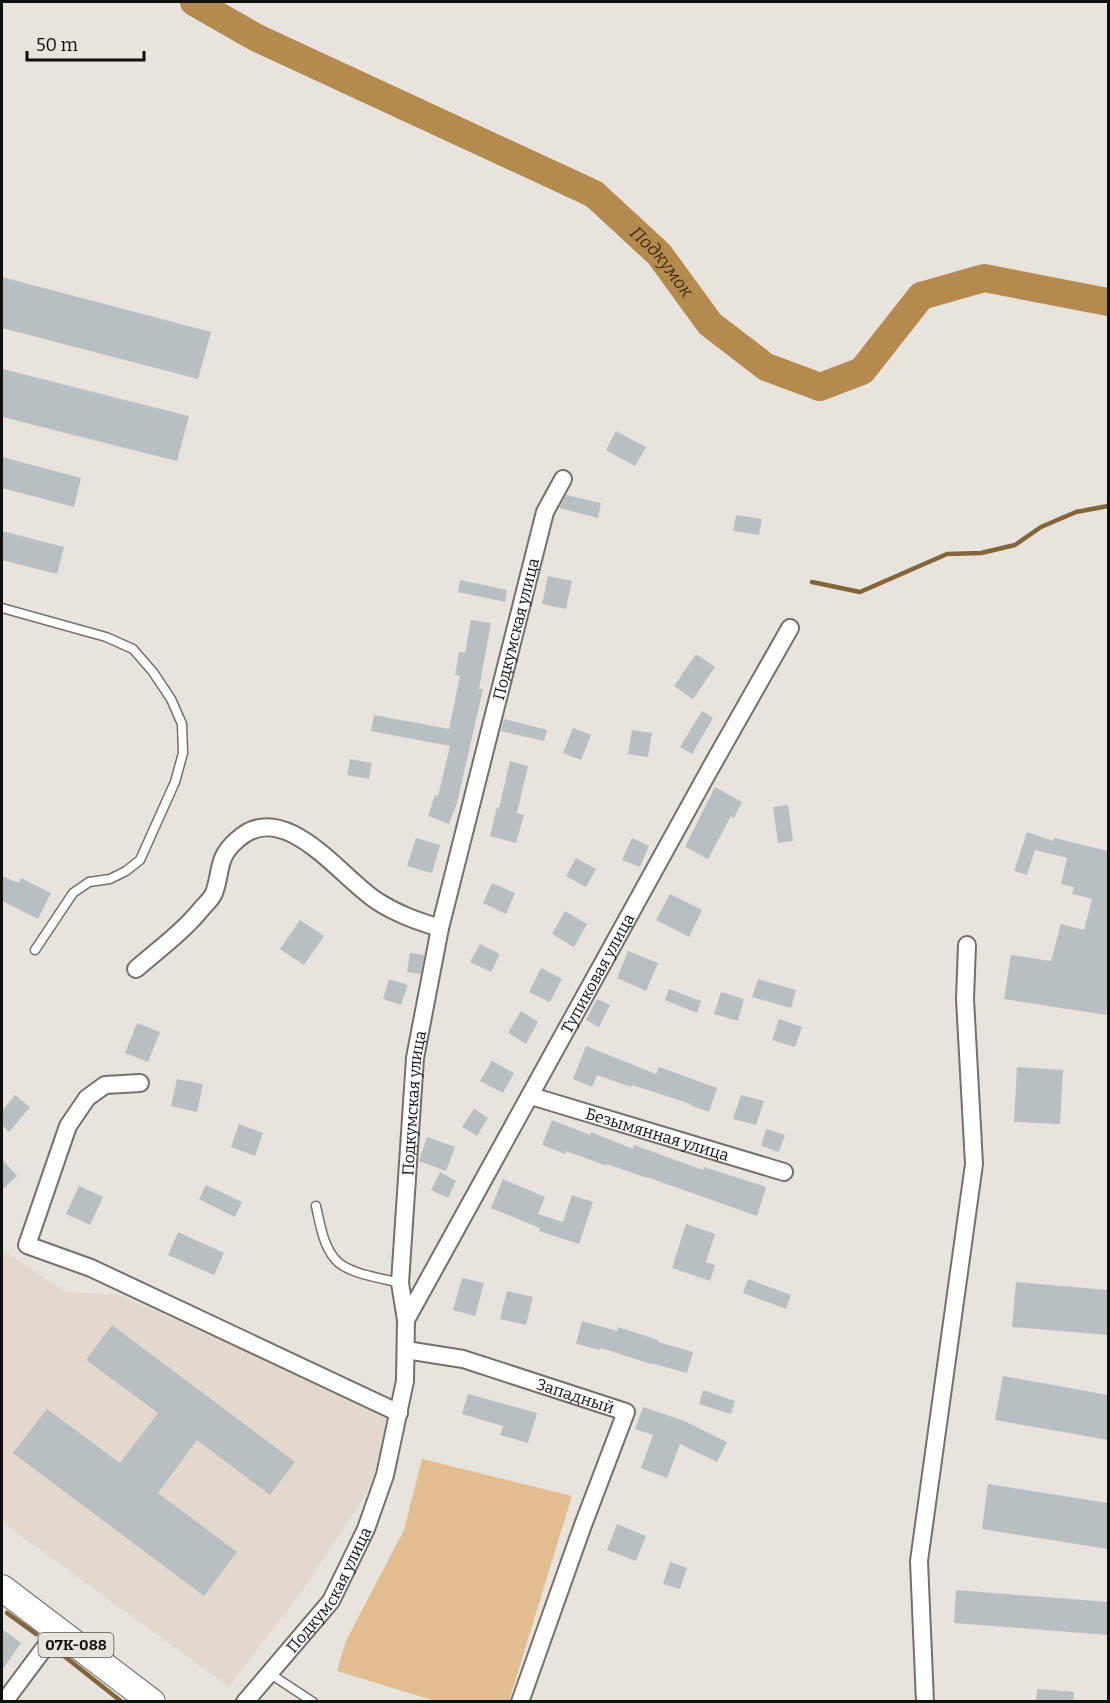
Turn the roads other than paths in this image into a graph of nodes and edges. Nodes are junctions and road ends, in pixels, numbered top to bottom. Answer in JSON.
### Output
{"nodes":[{"id":1,"x":563,"y":478,"type":"dead end"},
{"id":2,"x":2,"y":608,"type":"edge"},
{"id":3,"x":790,"y":628,"type":"dead end"},
{"id":4,"x":440,"y":928,"type":"junction"},
{"id":5,"x":968,"y":945,"type":"dead end"},
{"id":6,"x":35,"y":950,"type":"dead end"},
{"id":7,"x":136,"y":969,"type":"dead end"},
{"id":8,"x":140,"y":1083,"type":"dead end"},
{"id":9,"x":531,"y":1096,"type":"junction"},
{"id":10,"x":784,"y":1172,"type":"dead end"},
{"id":11,"x":316,"y":1206,"type":"dead end"},
{"id":12,"x":400,"y":1283,"type":"junction"},
{"id":13,"x":406,"y":1320,"type":"junction"},
{"id":14,"x":406,"y":1350,"type":"junction"},
{"id":15,"x":399,"y":1413,"type":"junction"},
{"id":16,"x":2,"y":1588,"type":"edge"},
{"id":17,"x":57,"y":1631,"type":"junction"},
{"id":18,"x":269,"y":1673,"type":"junction"},
{"id":19,"x":4,"y":1701,"type":"edge"},
{"id":20,"x":152,"y":1701,"type":"edge"},
{"id":21,"x":245,"y":1701,"type":"edge"},
{"id":22,"x":313,"y":1701,"type":"edge"},
{"id":23,"x":520,"y":1701,"type":"edge"},
{"id":24,"x":925,"y":1701,"type":"edge"}],
"edges":[{"from":1,"to":4,"type":"street","name":"Подкумская улица"},
{"from":2,"to":6,"type":"lane"},
{"from":3,"to":9,"type":"street","name":"Тупиковая улица"},
{"from":4,"to":7,"type":"street"},
{"from":4,"to":12,"type":"street","name":"Подкумская улица"},
{"from":5,"to":24,"type":"street"},
{"from":8,"to":15,"type":"street"},
{"from":9,"to":10,"type":"street","name":"Безымянная улица"},
{"from":9,"to":13,"type":"street","name":"Тупиковая улица"},
{"from":11,"to":12,"type":"lane"},
{"from":12,"to":13,"type":"street","name":"Подкумская улица"},
{"from":13,"to":14,"type":"street","name":"Подкумская улица"},
{"from":14,"to":15,"type":"street","name":"Подкумская улица"},
{"from":14,"to":23,"type":"street","name":"Западный"},
{"from":15,"to":18,"type":"street","name":"Подкумская улица"},
{"from":16,"to":17,"type":"main road","number":"07К-088"},
{"from":17,"to":19,"type":"street"},
{"from":17,"to":20,"type":"main road","number":"07К-088"},
{"from":18,"to":21,"type":"street","name":"Подкумская улица"},
{"from":18,"to":22,"type":"lane"}]}
